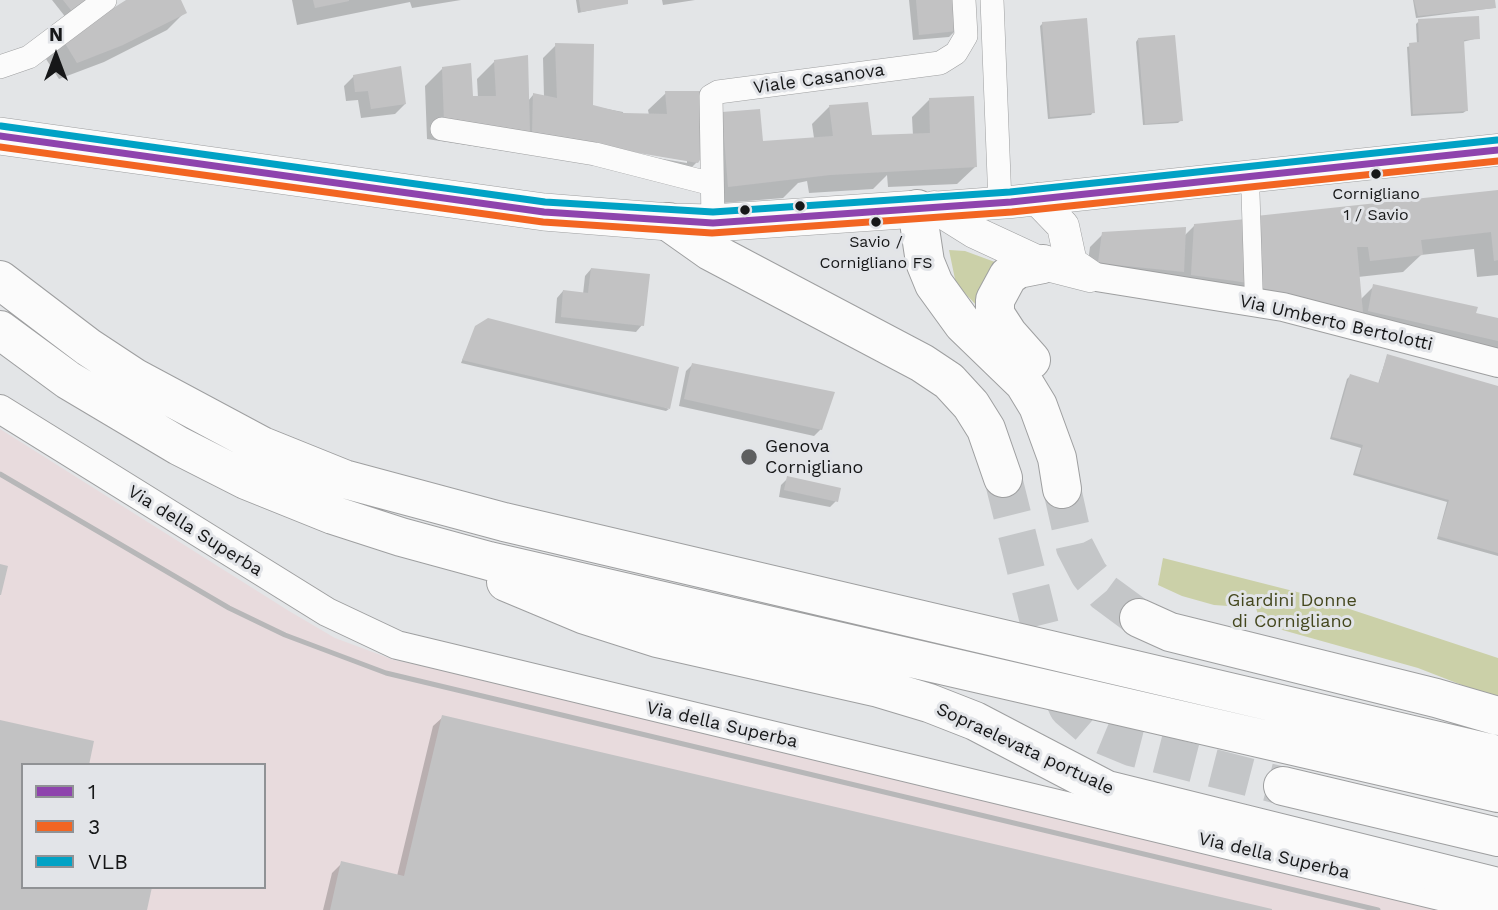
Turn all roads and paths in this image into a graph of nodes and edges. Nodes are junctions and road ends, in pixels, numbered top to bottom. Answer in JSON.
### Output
{"nodes":[{"id":1,"x":105,"y":0,"type":"edge"},
{"id":2,"x":964,"y":0,"type":"edge"},
{"id":3,"x":992,"y":0,"type":"edge"},
{"id":4,"x":0,"y":66,"type":"edge"},
{"id":5,"x":442,"y":129,"type":"dead end"},
{"id":6,"x":0,"y":136,"type":"edge"},
{"id":7,"x":1498,"y":150,"type":"edge"},
{"id":8,"x":1250,"y":178,"type":"junction"},
{"id":9,"x":712,"y":184,"type":"junction"},
{"id":10,"x":1037,"y":199,"type":"junction"},
{"id":11,"x":1000,"y":203,"type":"junction"},
{"id":12,"x":925,"y":208,"type":"junction"},
{"id":13,"x":669,"y":222,"type":"junction"},
{"id":14,"x":713,"y":223,"type":"junction"},
{"id":15,"x":1043,"y":264,"type":"junction"},
{"id":16,"x":1090,"y":276,"type":"junction"},
{"id":17,"x":0,"y":280,"type":"edge"},
{"id":18,"x":1254,"y":302,"type":"junction"},
{"id":19,"x":0,"y":330,"type":"edge"},
{"id":20,"x":1498,"y":363,"type":"edge"},
{"id":21,"x":0,"y":408,"type":"edge"},
{"id":22,"x":1003,"y":478,"type":"tunnel mouth"},
{"id":23,"x":401,"y":537,"type":"junction"},
{"id":24,"x":1139,"y":618,"type":"tunnel mouth"},
{"id":25,"x":1498,"y":716,"type":"edge"},
{"id":26,"x":1498,"y":755,"type":"edge"},
{"id":27,"x":1283,"y":786,"type":"tunnel mouth"},
{"id":28,"x":1498,"y":793,"type":"edge"},
{"id":29,"x":1498,"y":838,"type":"edge"},
{"id":30,"x":1498,"y":887,"type":"edge"},
{"id":31,"x":1498,"y":910,"type":"edge"}],
"edges":[{"from":1,"to":4,"type":"street"},
{"from":2,"to":9,"type":"street","name":"Viale Casanova"},
{"from":3,"to":11,"type":"street"},
{"from":5,"to":9,"type":"street"},
{"from":6,"to":13,"type":"main road"},
{"from":7,"to":8,"type":"main road"},
{"from":8,"to":10,"type":"main road"},
{"from":8,"to":18,"type":"street"},
{"from":9,"to":14,"type":"street"},
{"from":10,"to":11,"type":"main road"},
{"from":10,"to":16,"type":"main road"},
{"from":11,"to":12,"type":"main road"},
{"from":12,"to":14,"type":"main road"},
{"from":12,"to":15,"type":"main road"},
{"from":12,"to":15,"type":"highway"},
{"from":13,"to":14,"type":"main road"},
{"from":13,"to":22,"type":"highway"},
{"from":15,"to":16,"type":"main road"},
{"from":16,"to":18,"type":"street","name":"Via Umberto Bertolotti"},
{"from":17,"to":26,"type":"highway"},
{"from":18,"to":20,"type":"street","name":"Via Umberto Bertolotti"},
{"from":19,"to":23,"type":"highway"},
{"from":21,"to":31,"type":"street","name":"Via della Superba"},
{"from":23,"to":28,"type":"highway"},
{"from":23,"to":30,"type":"highway","name":"Sopraelevata portuale"},
{"from":24,"to":25,"type":"highway"},
{"from":27,"to":29,"type":"highway"}]}
